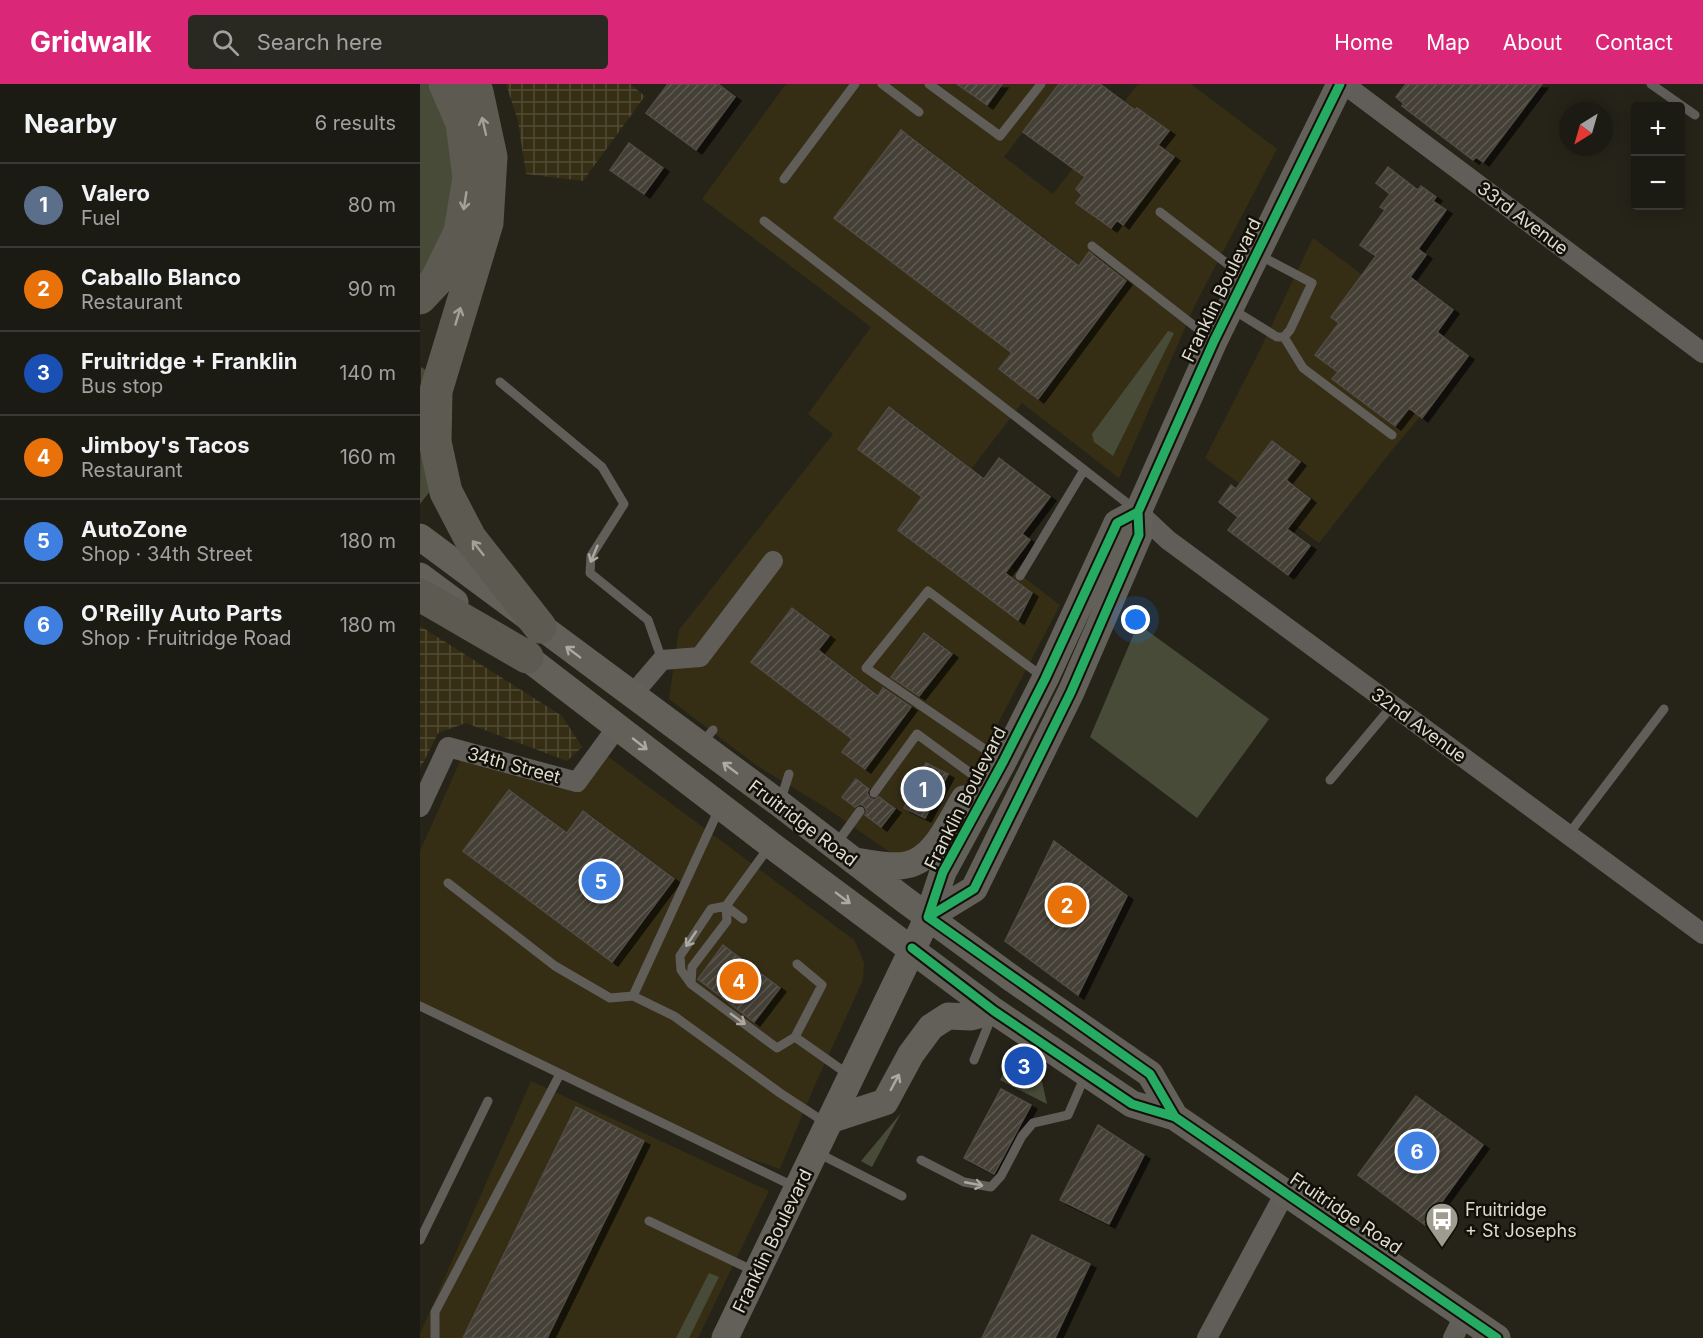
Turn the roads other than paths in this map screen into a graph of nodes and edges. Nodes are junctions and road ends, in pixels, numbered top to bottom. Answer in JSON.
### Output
{"nodes":[{"id":1,"x":445,"y":84,"type":"edge"},
{"id":2,"x":472,"y":84,"type":"edge"},
{"id":3,"x":855,"y":84,"type":"edge"},
{"id":4,"x":882,"y":84,"type":"edge"},
{"id":5,"x":928,"y":84,"type":"edge"},
{"id":6,"x":1041,"y":84,"type":"edge"},
{"id":7,"x":1342,"y":84,"type":"edge"},
{"id":8,"x":1651,"y":84,"type":"edge"},
{"id":9,"x":918,"y":112,"type":"dead end"},
{"id":10,"x":1695,"y":116,"type":"dead end"},
{"id":11,"x":784,"y":179,"type":"dead end"},
{"id":12,"x":1160,"y":212,"type":"dead end"},
{"id":13,"x":764,"y":221,"type":"dead end"},
{"id":14,"x":1092,"y":246,"type":"dead end"},
{"id":15,"x":1251,"y":266,"type":"junction"},
{"id":16,"x":420,"y":298,"type":"edge"},
{"id":17,"x":1231,"y":308,"type":"junction"},
{"id":18,"x":1284,"y":337,"type":"junction"},
{"id":19,"x":1214,"y":341,"type":"junction"},
{"id":20,"x":1703,"y":352,"type":"edge"},
{"id":21,"x":500,"y":382,"type":"dead end"},
{"id":22,"x":1392,"y":435,"type":"dead end"},
{"id":23,"x":1084,"y":470,"type":"junction"},
{"id":24,"x":1138,"y":512,"type":"junction"},
{"id":25,"x":420,"y":537,"type":"edge"},
{"id":26,"x":773,"y":561,"type":"dead end"},
{"id":27,"x":420,"y":576,"type":"edge"},
{"id":28,"x":1020,"y":576,"type":"dead end"},
{"id":29,"x":420,"y":595,"type":"edge"},
{"id":30,"x":540,"y":627,"type":"junction"},
{"id":31,"x":527,"y":657,"type":"junction"},
{"id":32,"x":662,"y":660,"type":"junction"},
{"id":33,"x":1045,"y":679,"type":"junction"},
{"id":34,"x":632,"y":696,"type":"junction"},
{"id":35,"x":1392,"y":706,"type":"junction"},
{"id":36,"x":1664,"y":710,"type":"dead end"},
{"id":37,"x":618,"y":726,"type":"junction"},
{"id":38,"x":1003,"y":762,"type":"junction"},
{"id":39,"x":789,"y":774,"type":"dead end"},
{"id":40,"x":977,"y":778,"type":"junction"},
{"id":41,"x":1330,"y":780,"type":"dead end"},
{"id":42,"x":874,"y":793,"type":"dead end"},
{"id":43,"x":780,"y":804,"type":"junction"},
{"id":44,"x":721,"y":805,"type":"junction"},
{"id":45,"x":420,"y":807,"type":"edge"},
{"id":46,"x":860,"y":811,"type":"dead end"},
{"id":47,"x":1568,"y":835,"type":"junction"},
{"id":48,"x":771,"y":845,"type":"junction"},
{"id":49,"x":844,"y":854,"type":"junction"},
{"id":50,"x":448,"y":883,"type":"dead end"},
{"id":51,"x":726,"y":906,"type":"junction"},
{"id":52,"x":928,"y":917,"type":"junction"},
{"id":53,"x":743,"y":919,"type":"dead end"},
{"id":54,"x":1703,"y":934,"type":"edge"},
{"id":55,"x":912,"y":948,"type":"junction"},
{"id":56,"x":797,"y":964,"type":"dead end"},
{"id":57,"x":691,"y":984,"type":"junction"},
{"id":58,"x":633,"y":996,"type":"junction"},
{"id":59,"x":420,"y":1006,"type":"edge"},
{"id":60,"x":994,"y":1011,"type":"junction"},
{"id":61,"x":795,"y":1037,"type":"junction"},
{"id":62,"x":974,"y":1060,"type":"dead end"},
{"id":63,"x":1086,"y":1073,"type":"junction"},
{"id":64,"x":560,"y":1074,"type":"junction"},
{"id":65,"x":851,"y":1076,"type":"junction"},
{"id":66,"x":488,"y":1101,"type":"dead end"},
{"id":67,"x":1175,"y":1117,"type":"junction"},
{"id":68,"x":829,"y":1122,"type":"junction"},
{"id":69,"x":815,"y":1151,"type":"junction"},
{"id":70,"x":921,"y":1160,"type":"dead end"},
{"id":71,"x":797,"y":1188,"type":"junction"},
{"id":72,"x":1286,"y":1191,"type":"junction"},
{"id":73,"x":902,"y":1196,"type":"dead end"},
{"id":74,"x":649,"y":1221,"type":"dead end"},
{"id":75,"x":420,"y":1240,"type":"edge"},
{"id":76,"x":756,"y":1272,"type":"junction"},
{"id":77,"x":1465,"y":1314,"type":"junction"},
{"id":78,"x":435,"y":1338,"type":"edge"},
{"id":79,"x":724,"y":1338,"type":"edge"},
{"id":80,"x":1207,"y":1338,"type":"edge"},
{"id":81,"x":1453,"y":1338,"type":"edge"},
{"id":82,"x":1497,"y":1338,"type":"edge"}],
"edges":[{"from":1,"to":16,"type":"highway","one_way":true},
{"from":30,"to":2,"type":"highway","one_way":true},
{"from":3,"to":11,"type":"lane"},
{"from":4,"to":9,"type":"lane"},
{"from":5,"to":6,"type":"lane"},
{"from":7,"to":15,"type":"main road","name":"Franklin Boulevard"},
{"from":7,"to":20,"type":"street","name":"33rd Avenue"},
{"from":8,"to":10,"type":"lane"},
{"from":12,"to":15,"type":"lane"},
{"from":13,"to":23,"type":"lane"},
{"from":14,"to":19,"type":"lane"},
{"from":15,"to":17,"type":"main road","name":"Franklin Boulevard"},
{"from":15,"to":18,"type":"lane"},
{"from":17,"to":18,"type":"lane"},
{"from":17,"to":19,"type":"main road","name":"Franklin Boulevard"},
{"from":18,"to":22,"type":"lane"},
{"from":19,"to":24,"type":"main road","name":"Franklin Boulevard"},
{"from":21,"to":32,"type":"lane","one_way":true},
{"from":23,"to":24,"type":"lane"},
{"from":23,"to":28,"type":"lane"},
{"from":24,"to":33,"type":"main road","name":"Franklin Boulevard"},
{"from":24,"to":35,"type":"street","name":"32nd Avenue"},
{"from":24,"to":52,"type":"main road","name":"Franklin Boulevard"},
{"from":25,"to":30,"type":"main road","name":"Fruitridge Road"},
{"from":26,"to":32,"type":"street"},
{"from":27,"to":31,"type":"main road","name":"Fruitridge Road"},
{"from":29,"to":31,"type":"highway"},
{"from":34,"to":30,"type":"main road","name":"Fruitridge Road","one_way":true},
{"from":31,"to":37,"type":"main road","name":"Fruitridge Road"},
{"from":32,"to":34,"type":"street"},
{"from":33,"to":38,"type":"main road","name":"Franklin Boulevard"},
{"from":33,"to":38,"type":"lane"},
{"from":43,"to":34,"type":"main road","name":"Fruitridge Road","one_way":true},
{"from":35,"to":41,"type":"lane"},
{"from":35,"to":47,"type":"street","name":"32nd Avenue"},
{"from":36,"to":47,"type":"lane"},
{"from":37,"to":44,"type":"main road","name":"Fruitridge Road","one_way":true},
{"from":37,"to":45,"type":"street","name":"34th Street"},
{"from":38,"to":40,"type":"main road"},
{"from":38,"to":52,"type":"main road","name":"Franklin Boulevard"},
{"from":39,"to":43,"type":"lane"},
{"from":40,"to":42,"type":"lane"},
{"from":40,"to":49,"type":"main road"},
{"from":43,"to":49,"type":"main road","name":"Fruitridge Road"},
{"from":44,"to":48,"type":"main road","name":"Fruitridge Road"},
{"from":44,"to":58,"type":"lane"},
{"from":46,"to":49,"type":"lane"},
{"from":47,"to":54,"type":"street","name":"32nd Avenue"},
{"from":48,"to":51,"type":"lane"},
{"from":48,"to":55,"type":"main road","name":"Fruitridge Road","one_way":true},
{"from":49,"to":52,"type":"main road","name":"Fruitridge Road"},
{"from":50,"to":58,"type":"lane"},
{"from":51,"to":53,"type":"lane"},
{"from":51,"to":57,"type":"lane"},
{"from":51,"to":57,"type":"lane","one_way":true},
{"from":52,"to":55,"type":"main road","name":"Franklin Boulevard"},
{"from":52,"to":67,"type":"main road","name":"Fruitridge Road"},
{"from":55,"to":60,"type":"main road","name":"Fruitridge Road"},
{"from":55,"to":65,"type":"main road","name":"Franklin Boulevard"},
{"from":56,"to":61,"type":"lane"},
{"from":57,"to":61,"type":"lane","one_way":true},
{"from":58,"to":68,"type":"lane"},
{"from":59,"to":64,"type":"lane"},
{"from":60,"to":62,"type":"lane"},
{"from":60,"to":63,"type":"main road","name":"Fruitridge Road"},
{"from":68,"to":60,"type":"main road","one_way":true},
{"from":61,"to":65,"type":"lane"},
{"from":63,"to":67,"type":"main road","name":"Fruitridge Road"},
{"from":70,"to":63,"type":"lane","one_way":true},
{"from":64,"to":71,"type":"lane"},
{"from":64,"to":78,"type":"lane"},
{"from":65,"to":68,"type":"main road","name":"Franklin Boulevard"},
{"from":66,"to":75,"type":"lane"},
{"from":67,"to":72,"type":"main road","name":"Fruitridge Road"},
{"from":68,"to":69,"type":"main road","name":"Franklin Boulevard"},
{"from":69,"to":71,"type":"main road","name":"Franklin Boulevard"},
{"from":69,"to":73,"type":"lane"},
{"from":71,"to":76,"type":"main road","name":"Franklin Boulevard"},
{"from":72,"to":77,"type":"main road","name":"Fruitridge Road"},
{"from":72,"to":80,"type":"street"},
{"from":74,"to":76,"type":"lane"},
{"from":76,"to":79,"type":"main road","name":"Franklin Boulevard"},
{"from":77,"to":81,"type":"street"},
{"from":77,"to":82,"type":"main road","name":"Fruitridge Road"}]}
